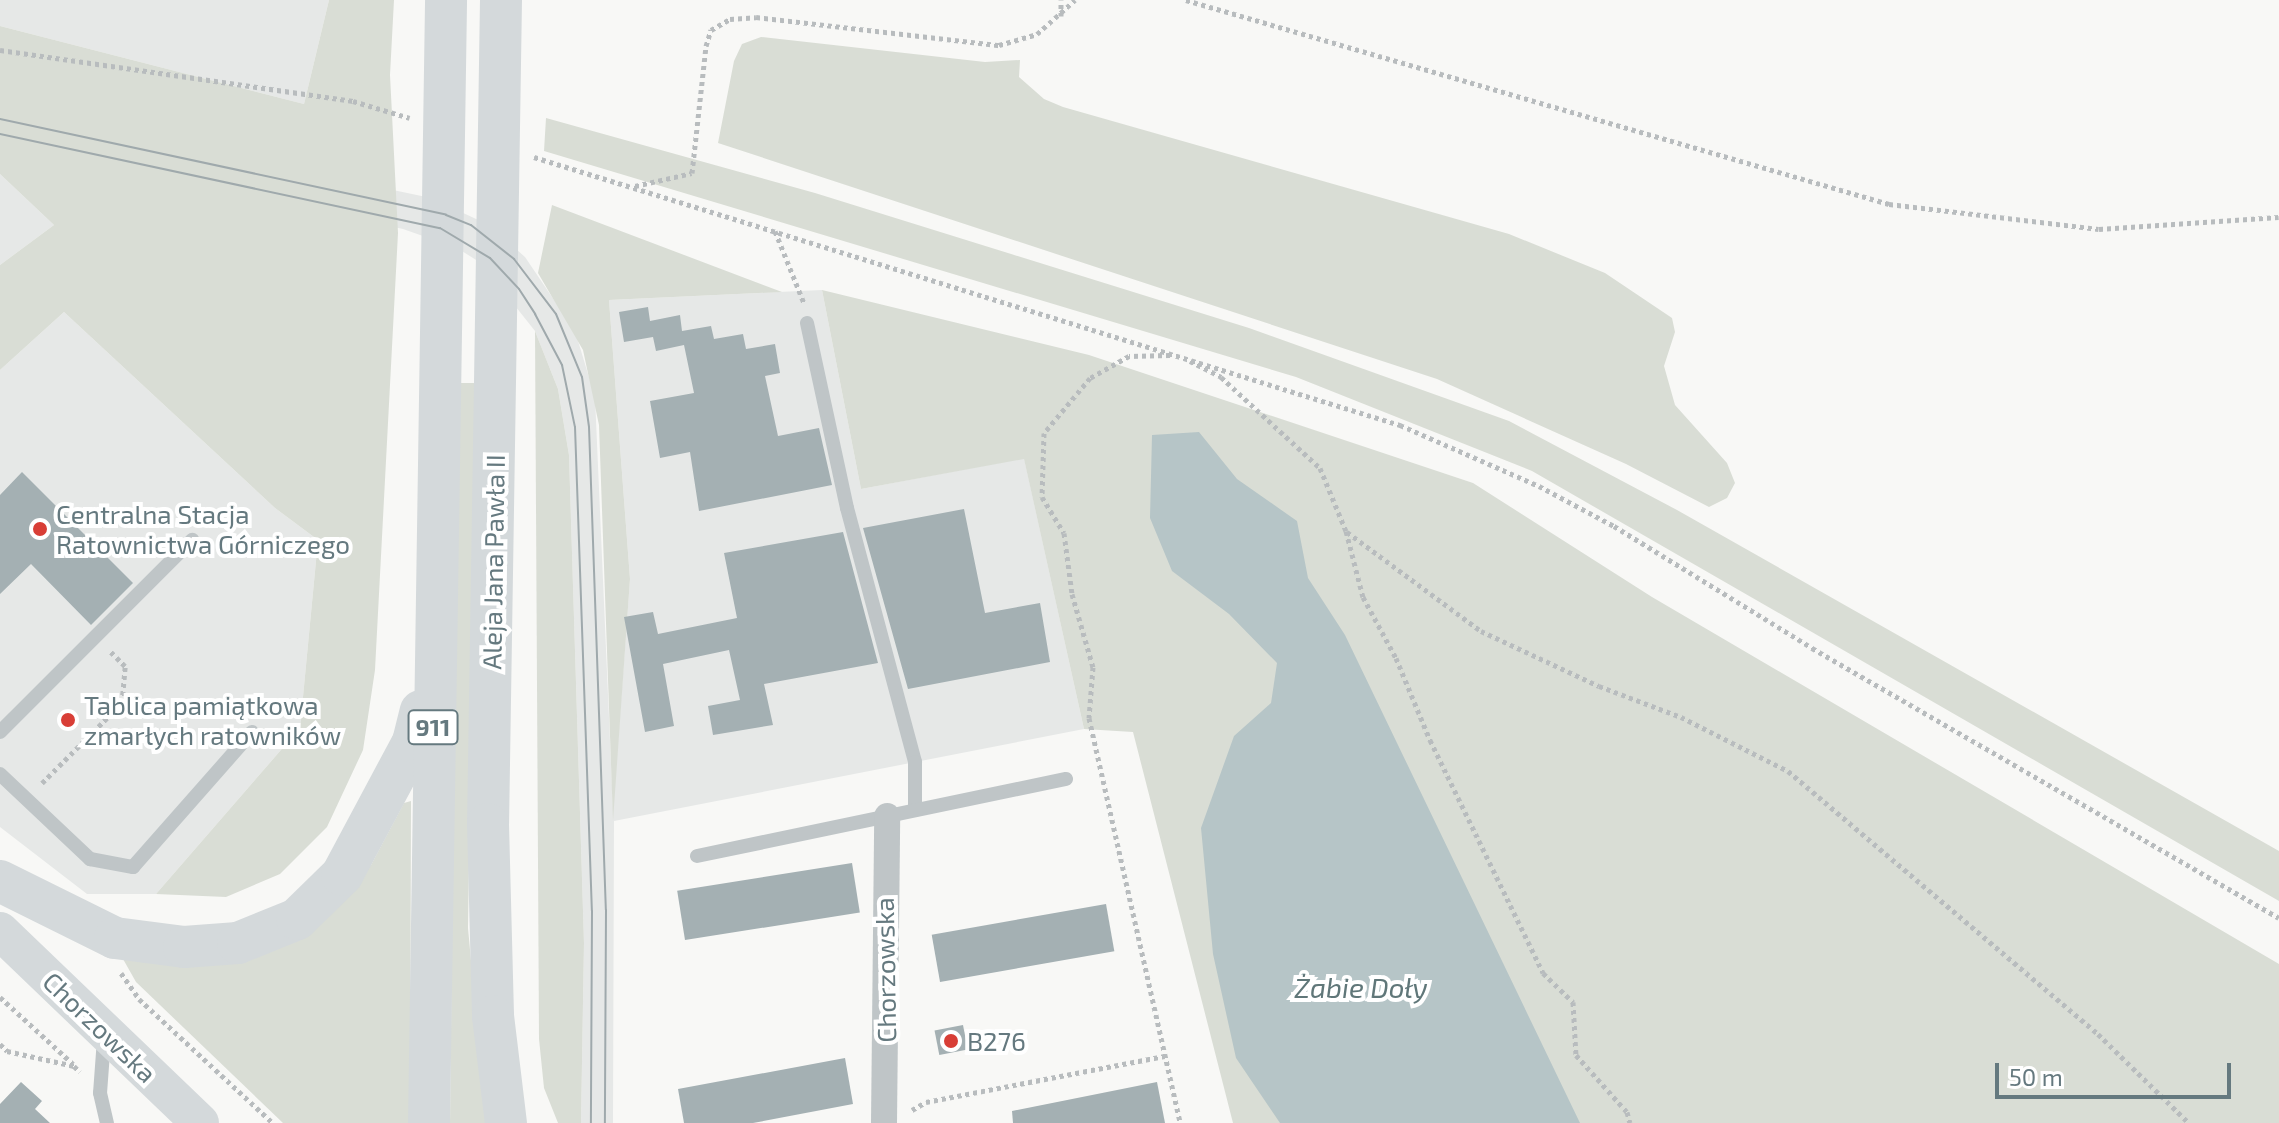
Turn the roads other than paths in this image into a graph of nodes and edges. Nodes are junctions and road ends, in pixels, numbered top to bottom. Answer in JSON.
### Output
{"nodes":[{"id":1,"x":446,"y":0,"type":"edge"},
{"id":2,"x":501,"y":0,"type":"edge"},
{"id":3,"x":807,"y":323,"type":"road end"},
{"id":4,"x":192,"y":540,"type":"dead end"},
{"id":5,"x":434,"y":659,"type":"junction"},
{"id":6,"x":0,"y":732,"type":"edge"},
{"id":7,"x":252,"y":732,"type":"dead end"},
{"id":8,"x":0,"y":774,"type":"edge"},
{"id":9,"x":1066,"y":779,"type":"dead end"},
{"id":10,"x":915,"y":810,"type":"junction"},
{"id":11,"x":887,"y":816,"type":"junction"},
{"id":12,"x":697,"y":856,"type":"dead end"},
{"id":13,"x":0,"y":881,"type":"edge"},
{"id":14,"x":0,"y":931,"type":"edge"},
{"id":15,"x":105,"y":1030,"type":"junction"},
{"id":16,"x":895,"y":1120,"type":"edge"},
{"id":17,"x":107,"y":1123,"type":"edge"},
{"id":18,"x":200,"y":1123,"type":"edge"},
{"id":19,"x":429,"y":1123,"type":"edge"},
{"id":20,"x":506,"y":1123,"type":"edge"}],
"edges":[{"from":1,"to":5,"type":"main road","number":"911"},
{"from":2,"to":20,"type":"main road","name":"Aleja Jana Pawła II","number":"911"},
{"from":3,"to":10,"type":"lane"},
{"from":4,"to":6,"type":"lane"},
{"from":5,"to":13,"type":"main road"},
{"from":5,"to":19,"type":"main road","number":"911"},
{"from":7,"to":8,"type":"lane"},
{"from":9,"to":10,"type":"lane"},
{"from":10,"to":11,"type":"lane"},
{"from":11,"to":12,"type":"lane"},
{"from":11,"to":16,"type":"street","name":"Chorzowska"},
{"from":14,"to":15,"type":"main road","name":"Chorzowska"},
{"from":15,"to":17,"type":"lane"},
{"from":15,"to":18,"type":"main road","name":"Chorzowska"}]}
